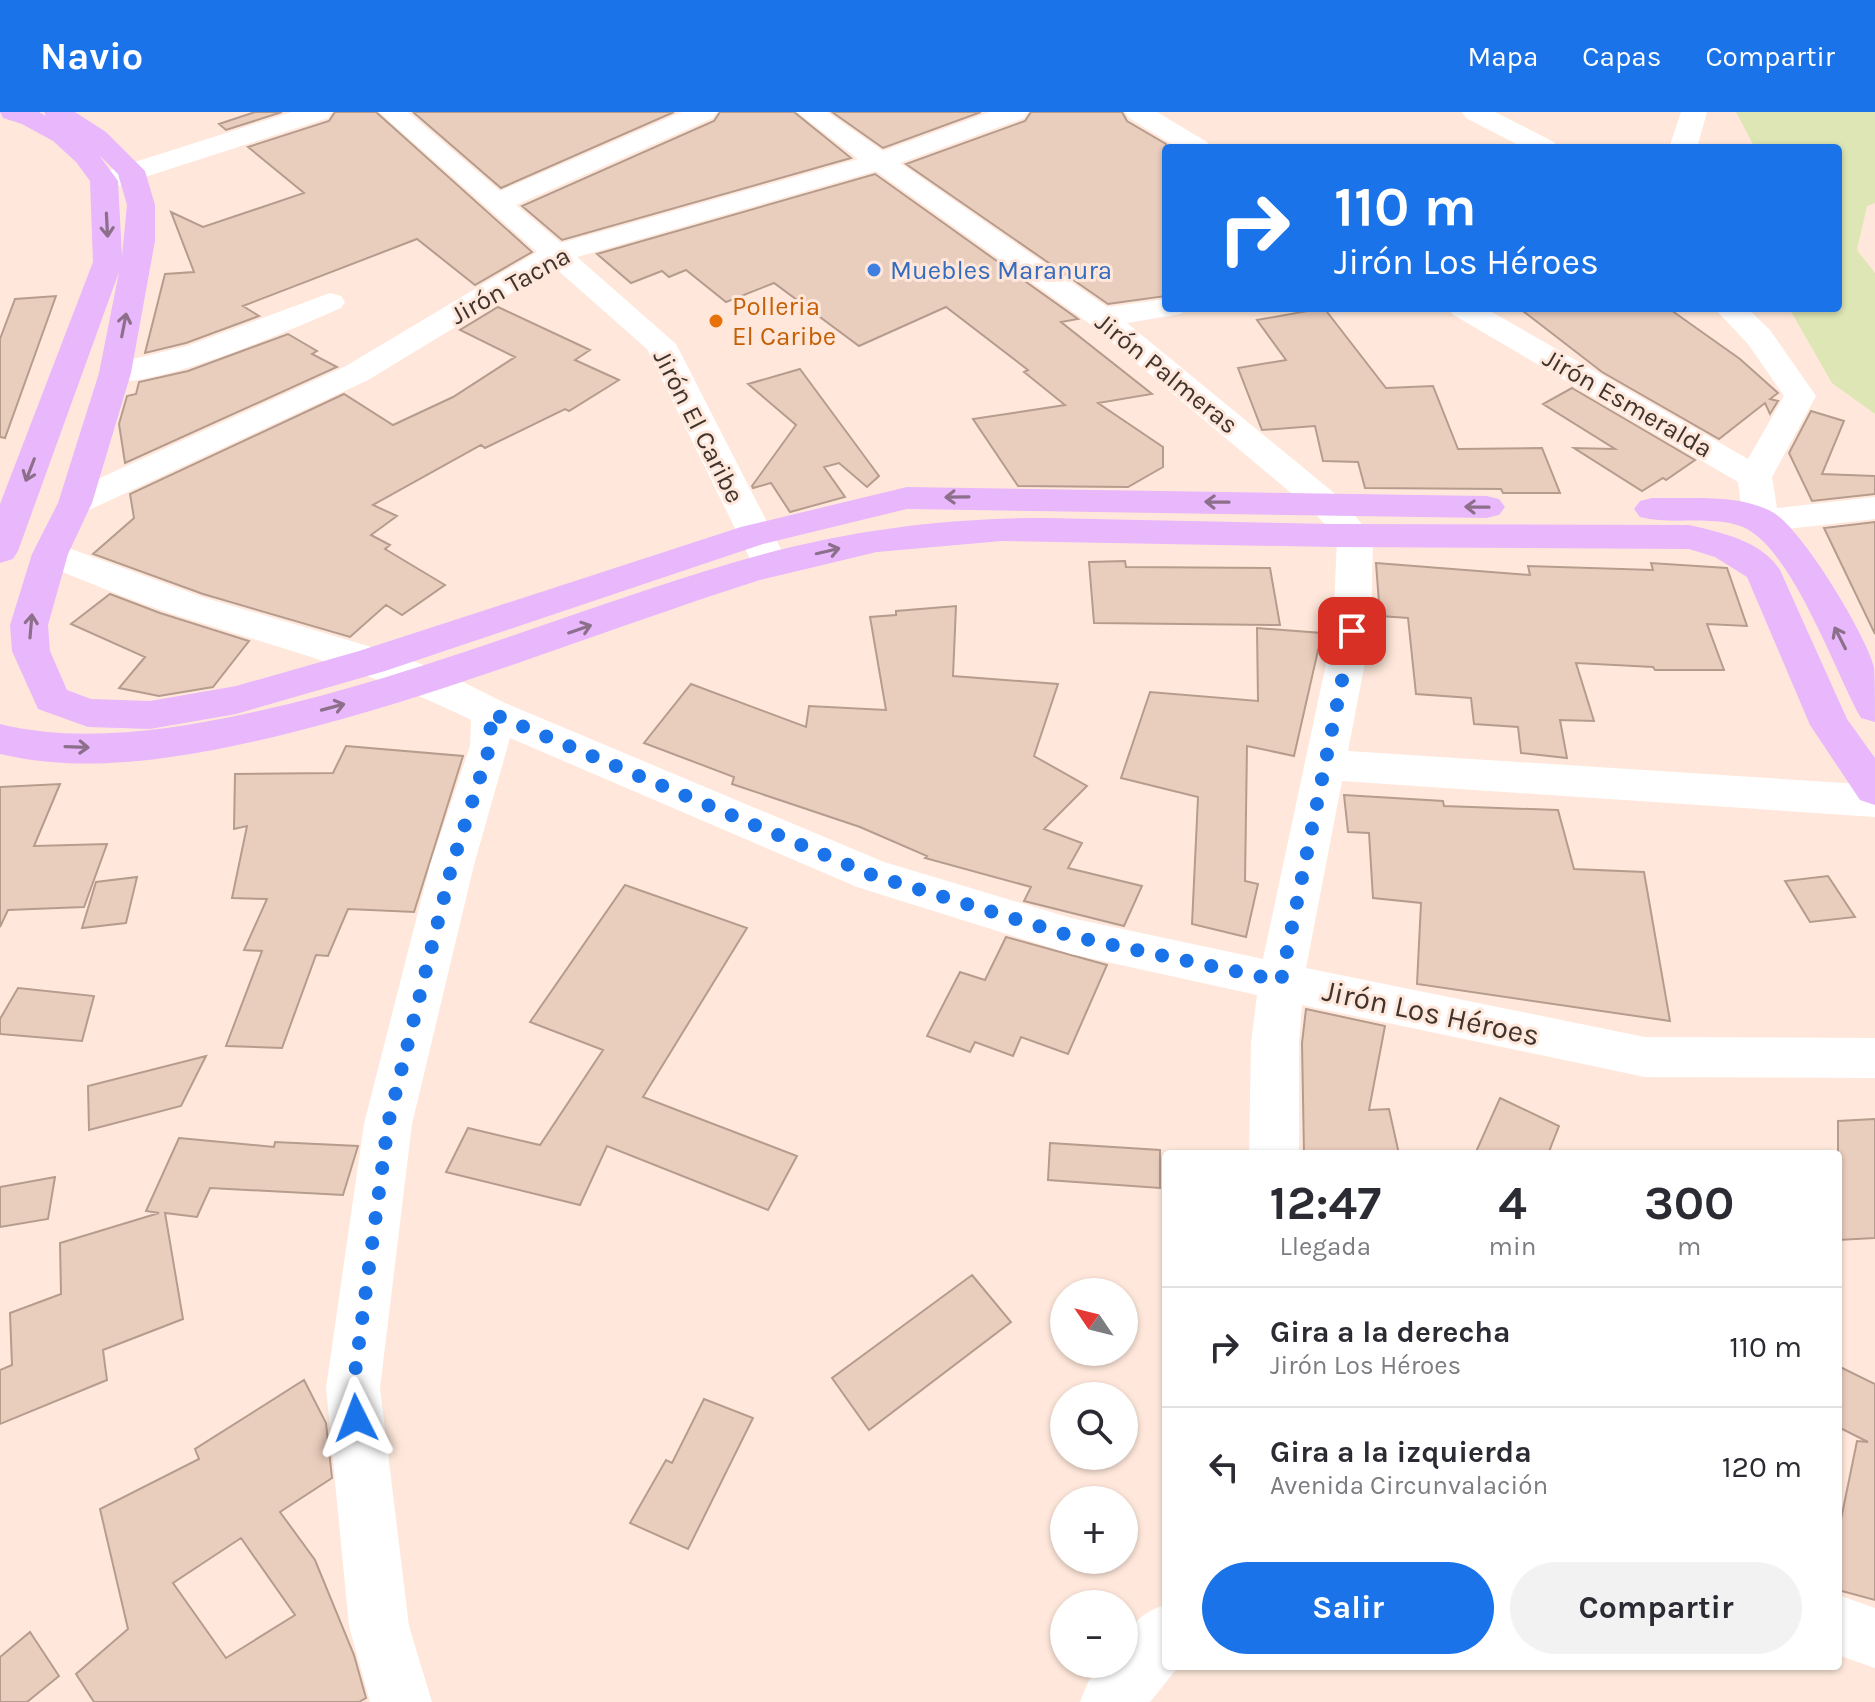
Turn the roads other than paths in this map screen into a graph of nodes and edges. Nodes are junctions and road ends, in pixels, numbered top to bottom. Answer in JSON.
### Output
{"nodes":[{"id":1,"x":12,"y":112,"type":"edge"},
{"id":2,"x":57,"y":112,"type":"edge"},
{"id":3,"x":319,"y":112,"type":"edge"},
{"id":4,"x":392,"y":112,"type":"edge"},
{"id":5,"x":704,"y":112,"type":"edge"},
{"id":6,"x":810,"y":112,"type":"edge"},
{"id":7,"x":1015,"y":112,"type":"edge"},
{"id":8,"x":1138,"y":112,"type":"edge"},
{"id":9,"x":1475,"y":112,"type":"edge"},
{"id":10,"x":1694,"y":112,"type":"edge"},
{"id":11,"x":1190,"y":144,"type":"edge"},
{"id":12,"x":1536,"y":144,"type":"edge"},
{"id":13,"x":1684,"y":144,"type":"edge"},
{"id":14,"x":880,"y":161,"type":"junction"},
{"id":15,"x":118,"y":176,"type":"junction"},
{"id":16,"x":496,"y":203,"type":"junction"},
{"id":17,"x":555,"y":254,"type":"junction"},
{"id":18,"x":330,"y":302,"type":"dead end"},
{"id":19,"x":1162,"y":309,"type":"edge"},
{"id":20,"x":1470,"y":312,"type":"edge"},
{"id":21,"x":1733,"y":312,"type":"edge"},
{"id":22,"x":1101,"y":317,"type":"junction"},
{"id":23,"x":115,"y":373,"type":"junction"},
{"id":24,"x":1755,"y":477,"type":"junction"},
{"id":25,"x":75,"y":503,"type":"junction"},
{"id":26,"x":1327,"y":505,"type":"junction"},
{"id":27,"x":1875,"y":508,"type":"edge"},
{"id":28,"x":1761,"y":521,"type":"junction"},
{"id":29,"x":1355,"y":537,"type":"junction"},
{"id":30,"x":763,"y":550,"type":"junction"},
{"id":31,"x":0,"y":551,"type":"edge"},
{"id":32,"x":50,"y":554,"type":"junction"},
{"id":33,"x":371,"y":661,"type":"junction"},
{"id":34,"x":429,"y":682,"type":"junction"},
{"id":35,"x":52,"y":699,"type":"junction"},
{"id":36,"x":1875,"y":708,"type":"edge"},
{"id":37,"x":491,"y":713,"type":"junction"},
{"id":38,"x":0,"y":736,"type":"edge"},
{"id":39,"x":1324,"y":765,"type":"junction"},
{"id":40,"x":1875,"y":789,"type":"edge"},
{"id":41,"x":1875,"y":801,"type":"edge"},
{"id":42,"x":1281,"y":981,"type":"junction"},
{"id":43,"x":1875,"y":1058,"type":"edge"},
{"id":44,"x":1274,"y":1150,"type":"edge"},
{"id":45,"x":1842,"y":1626,"type":"edge"},
{"id":46,"x":1875,"y":1638,"type":"edge"},
{"id":47,"x":1162,"y":1639,"type":"edge"},
{"id":48,"x":401,"y":1702,"type":"edge"},
{"id":49,"x":1111,"y":1702,"type":"edge"}],
"edges":[{"from":1,"to":15,"type":"highway"},
{"from":2,"to":15,"type":"highway"},
{"from":3,"to":15,"type":"street"},
{"from":4,"to":16,"type":"street","name":"Jirón El Caribe"},
{"from":5,"to":16,"type":"street"},
{"from":6,"to":14,"type":"street","name":"Jirón Palmeras"},
{"from":7,"to":14,"type":"street","name":"Jirón Tacna"},
{"from":8,"to":11,"type":"street"},
{"from":9,"to":12,"type":"street"},
{"from":10,"to":13,"type":"street"},
{"from":14,"to":17,"type":"street","name":"Jirón Tacna"},
{"from":14,"to":22,"type":"street","name":"Jirón Palmeras"},
{"from":23,"to":15,"type":"highway","one_way":true},
{"from":15,"to":31,"type":"highway","one_way":true},
{"from":16,"to":17,"type":"street","name":"Jirón El Caribe"},
{"from":17,"to":25,"type":"street","name":"Jirón Tacna"},
{"from":17,"to":30,"type":"street","name":"Jirón El Caribe"},
{"from":18,"to":23,"type":"street"},
{"from":19,"to":22,"type":"street"},
{"from":20,"to":24,"type":"street","name":"Jirón Esmeralda"},
{"from":21,"to":24,"type":"street"},
{"from":22,"to":26,"type":"street","name":"Jirón Palmeras"},
{"from":23,"to":25,"type":"highway"},
{"from":24,"to":28,"type":"street"},
{"from":25,"to":32,"type":"highway"},
{"from":28,"to":26,"type":"highway","one_way":true},
{"from":26,"to":29,"type":"street","name":"Jirón Palmeras"},
{"from":26,"to":30,"type":"highway","one_way":true},
{"from":27,"to":28,"type":"street"},
{"from":36,"to":28,"type":"highway","one_way":true},
{"from":30,"to":29,"type":"highway","one_way":true},
{"from":29,"to":39,"type":"street"},
{"from":29,"to":40,"type":"highway"},
{"from":30,"to":33,"type":"highway"},
{"from":34,"to":30,"type":"highway","one_way":true},
{"from":32,"to":33,"type":"street","name":"Jirón Los Héroes"},
{"from":35,"to":32,"type":"highway","one_way":true},
{"from":33,"to":34,"type":"street","name":"Jirón Los Héroes"},
{"from":33,"to":35,"type":"highway"},
{"from":34,"to":37,"type":"street","name":"Jirón Los Héroes"},
{"from":38,"to":34,"type":"highway","one_way":true},
{"from":35,"to":38,"type":"highway"},
{"from":37,"to":42,"type":"street","name":"Jirón Los Héroes"},
{"from":37,"to":48,"type":"street"},
{"from":39,"to":41,"type":"street"},
{"from":39,"to":42,"type":"street"},
{"from":42,"to":43,"type":"street","name":"Jirón Los Héroes"},
{"from":42,"to":44,"type":"street"},
{"from":45,"to":46,"type":"street"},
{"from":47,"to":49,"type":"street"}]}
